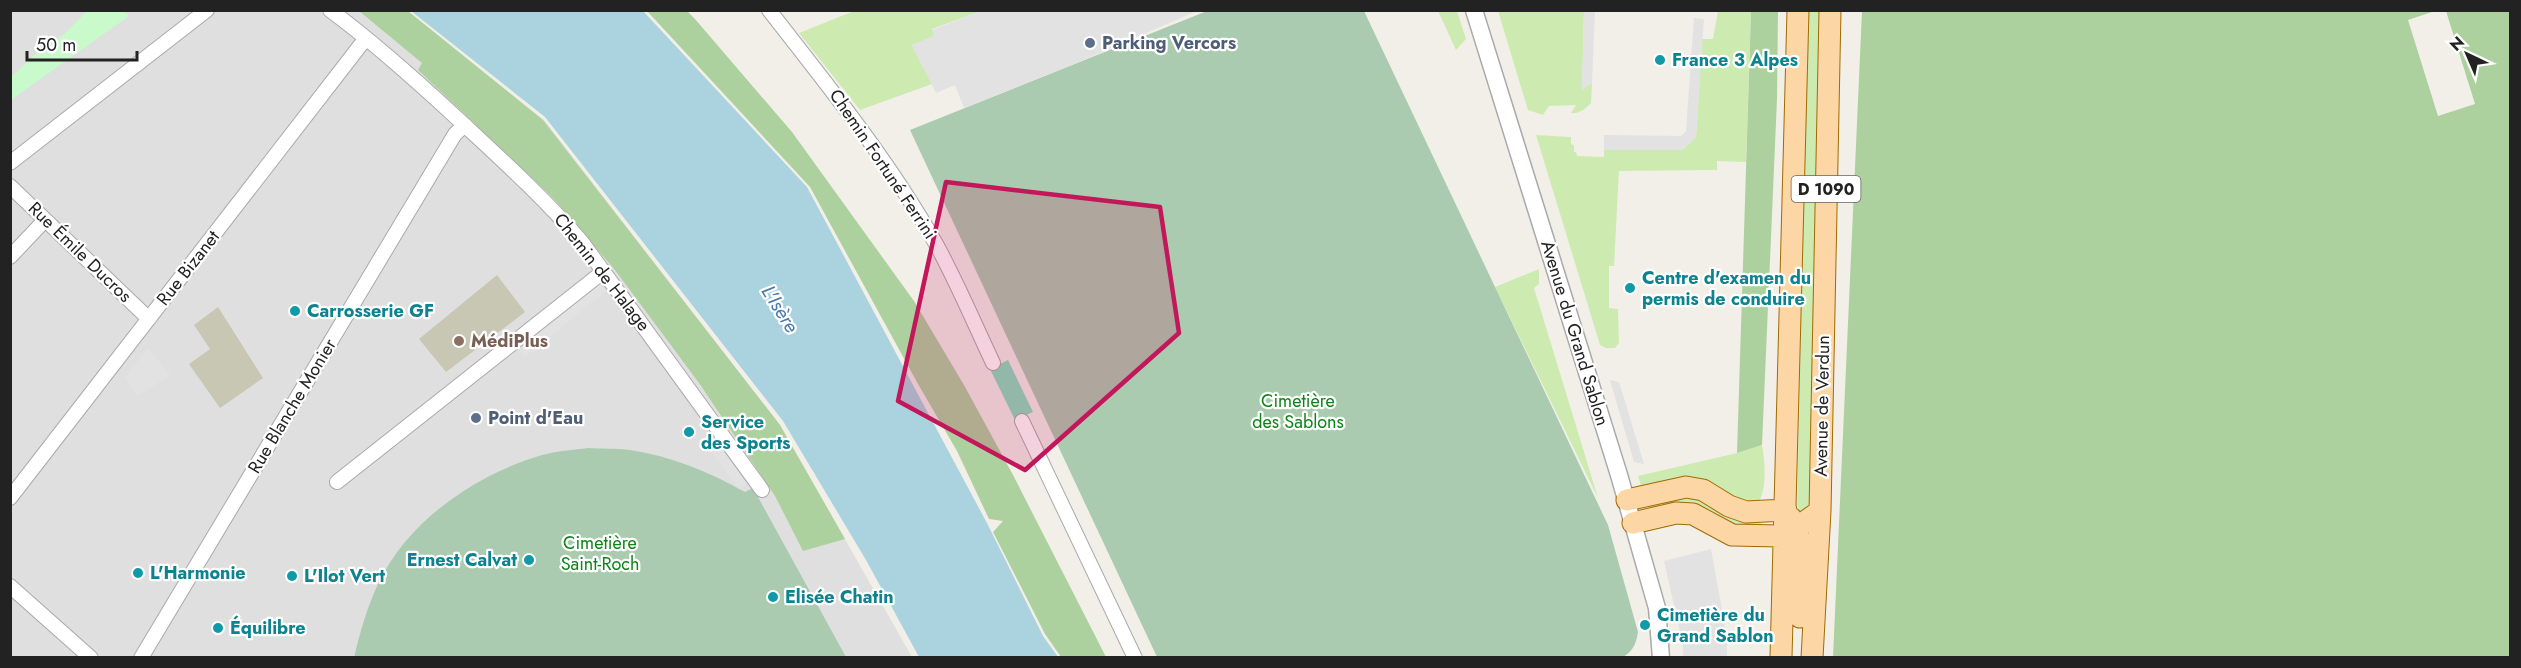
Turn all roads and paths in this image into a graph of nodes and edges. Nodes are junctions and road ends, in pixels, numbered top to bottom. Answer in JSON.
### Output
{"nodes":[{"id":1,"x":207,"y":10,"type":"edge"},
{"id":2,"x":330,"y":10,"type":"edge"},
{"id":3,"x":769,"y":10,"type":"edge"},
{"id":4,"x":1474,"y":10,"type":"edge"},
{"id":5,"x":1798,"y":10,"type":"edge"},
{"id":6,"x":1830,"y":10,"type":"edge"},
{"id":7,"x":366,"y":38,"type":"junction"},
{"id":8,"x":465,"y":125,"type":"junction"},
{"id":9,"x":10,"y":163,"type":"edge"},
{"id":10,"x":10,"y":186,"type":"edge"},
{"id":11,"x":45,"y":219,"type":"junction"},
{"id":12,"x":10,"y":256,"type":"edge"},
{"id":13,"x":604,"y":271,"type":"junction"},
{"id":14,"x":149,"y":319,"type":"junction"},
{"id":15,"x":993,"y":363,"type":"dead end"},
{"id":16,"x":1022,"y":422,"type":"dead end"},
{"id":17,"x":337,"y":482,"type":"dead end"},
{"id":18,"x":762,"y":490,"type":"dead end"},
{"id":19,"x":10,"y":498,"type":"edge"},
{"id":20,"x":1627,"y":500,"type":"junction"},
{"id":21,"x":1786,"y":510,"type":"junction"},
{"id":22,"x":1820,"y":511,"type":"junction"},
{"id":23,"x":1633,"y":523,"type":"junction"},
{"id":24,"x":1791,"y":532,"type":"junction"},
{"id":25,"x":10,"y":586,"type":"edge"},
{"id":26,"x":91,"y":657,"type":"edge"},
{"id":27,"x":141,"y":657,"type":"edge"},
{"id":28,"x":1135,"y":657,"type":"edge"},
{"id":29,"x":1661,"y":657,"type":"edge"},
{"id":30,"x":1781,"y":657,"type":"edge"},
{"id":31,"x":1801,"y":657,"type":"edge"},
{"id":32,"x":1812,"y":657,"type":"edge"}],
"edges":[{"from":1,"to":9,"type":"street"},
{"from":2,"to":7,"type":"street","name":"Chemin de Halage"},
{"from":3,"to":15,"type":"street","name":"Chemin Fortuné Ferrini"},
{"from":4,"to":20,"type":"street","name":"Avenue du Grand Sablon"},
{"from":5,"to":21,"type":"main road","name":"Avenue de Verdun","number":"D 1090"},
{"from":6,"to":22,"type":"main road","name":"Avenue de Verdun","number":"D 1090"},
{"from":7,"to":8,"type":"street","name":"Chemin de Halage"},
{"from":7,"to":14,"type":"street","name":"Rue Bizanet"},
{"from":8,"to":13,"type":"street","name":"Chemin de Halage"},
{"from":8,"to":27,"type":"street","name":"Rue Blanche Monier"},
{"from":10,"to":11,"type":"street","name":"Rue Émile Ducros"},
{"from":11,"to":12,"type":"street"},
{"from":11,"to":14,"type":"street","name":"Rue Émile Ducros"},
{"from":13,"to":17,"type":"street"},
{"from":13,"to":18,"type":"street","name":"Chemin de Halage"},
{"from":14,"to":19,"type":"street","name":"Rue Bizanet"},
{"from":16,"to":28,"type":"street"},
{"from":20,"to":21,"type":"main road"},
{"from":20,"to":23,"type":"street","name":"Avenue du Grand Sablon"},
{"from":21,"to":24,"type":"main road","number":"D 1090"},
{"from":22,"to":24,"type":"main road"},
{"from":22,"to":32,"type":"main road","name":"Avenue de Verdun","number":"D 1090"},
{"from":23,"to":24,"type":"main road"},
{"from":23,"to":29,"type":"street","name":"Avenue du Grand Sablon"},
{"from":24,"to":30,"type":"main road","number":"D 1090"},
{"from":24,"to":31,"type":"main road"},
{"from":25,"to":26,"type":"street"}]}
